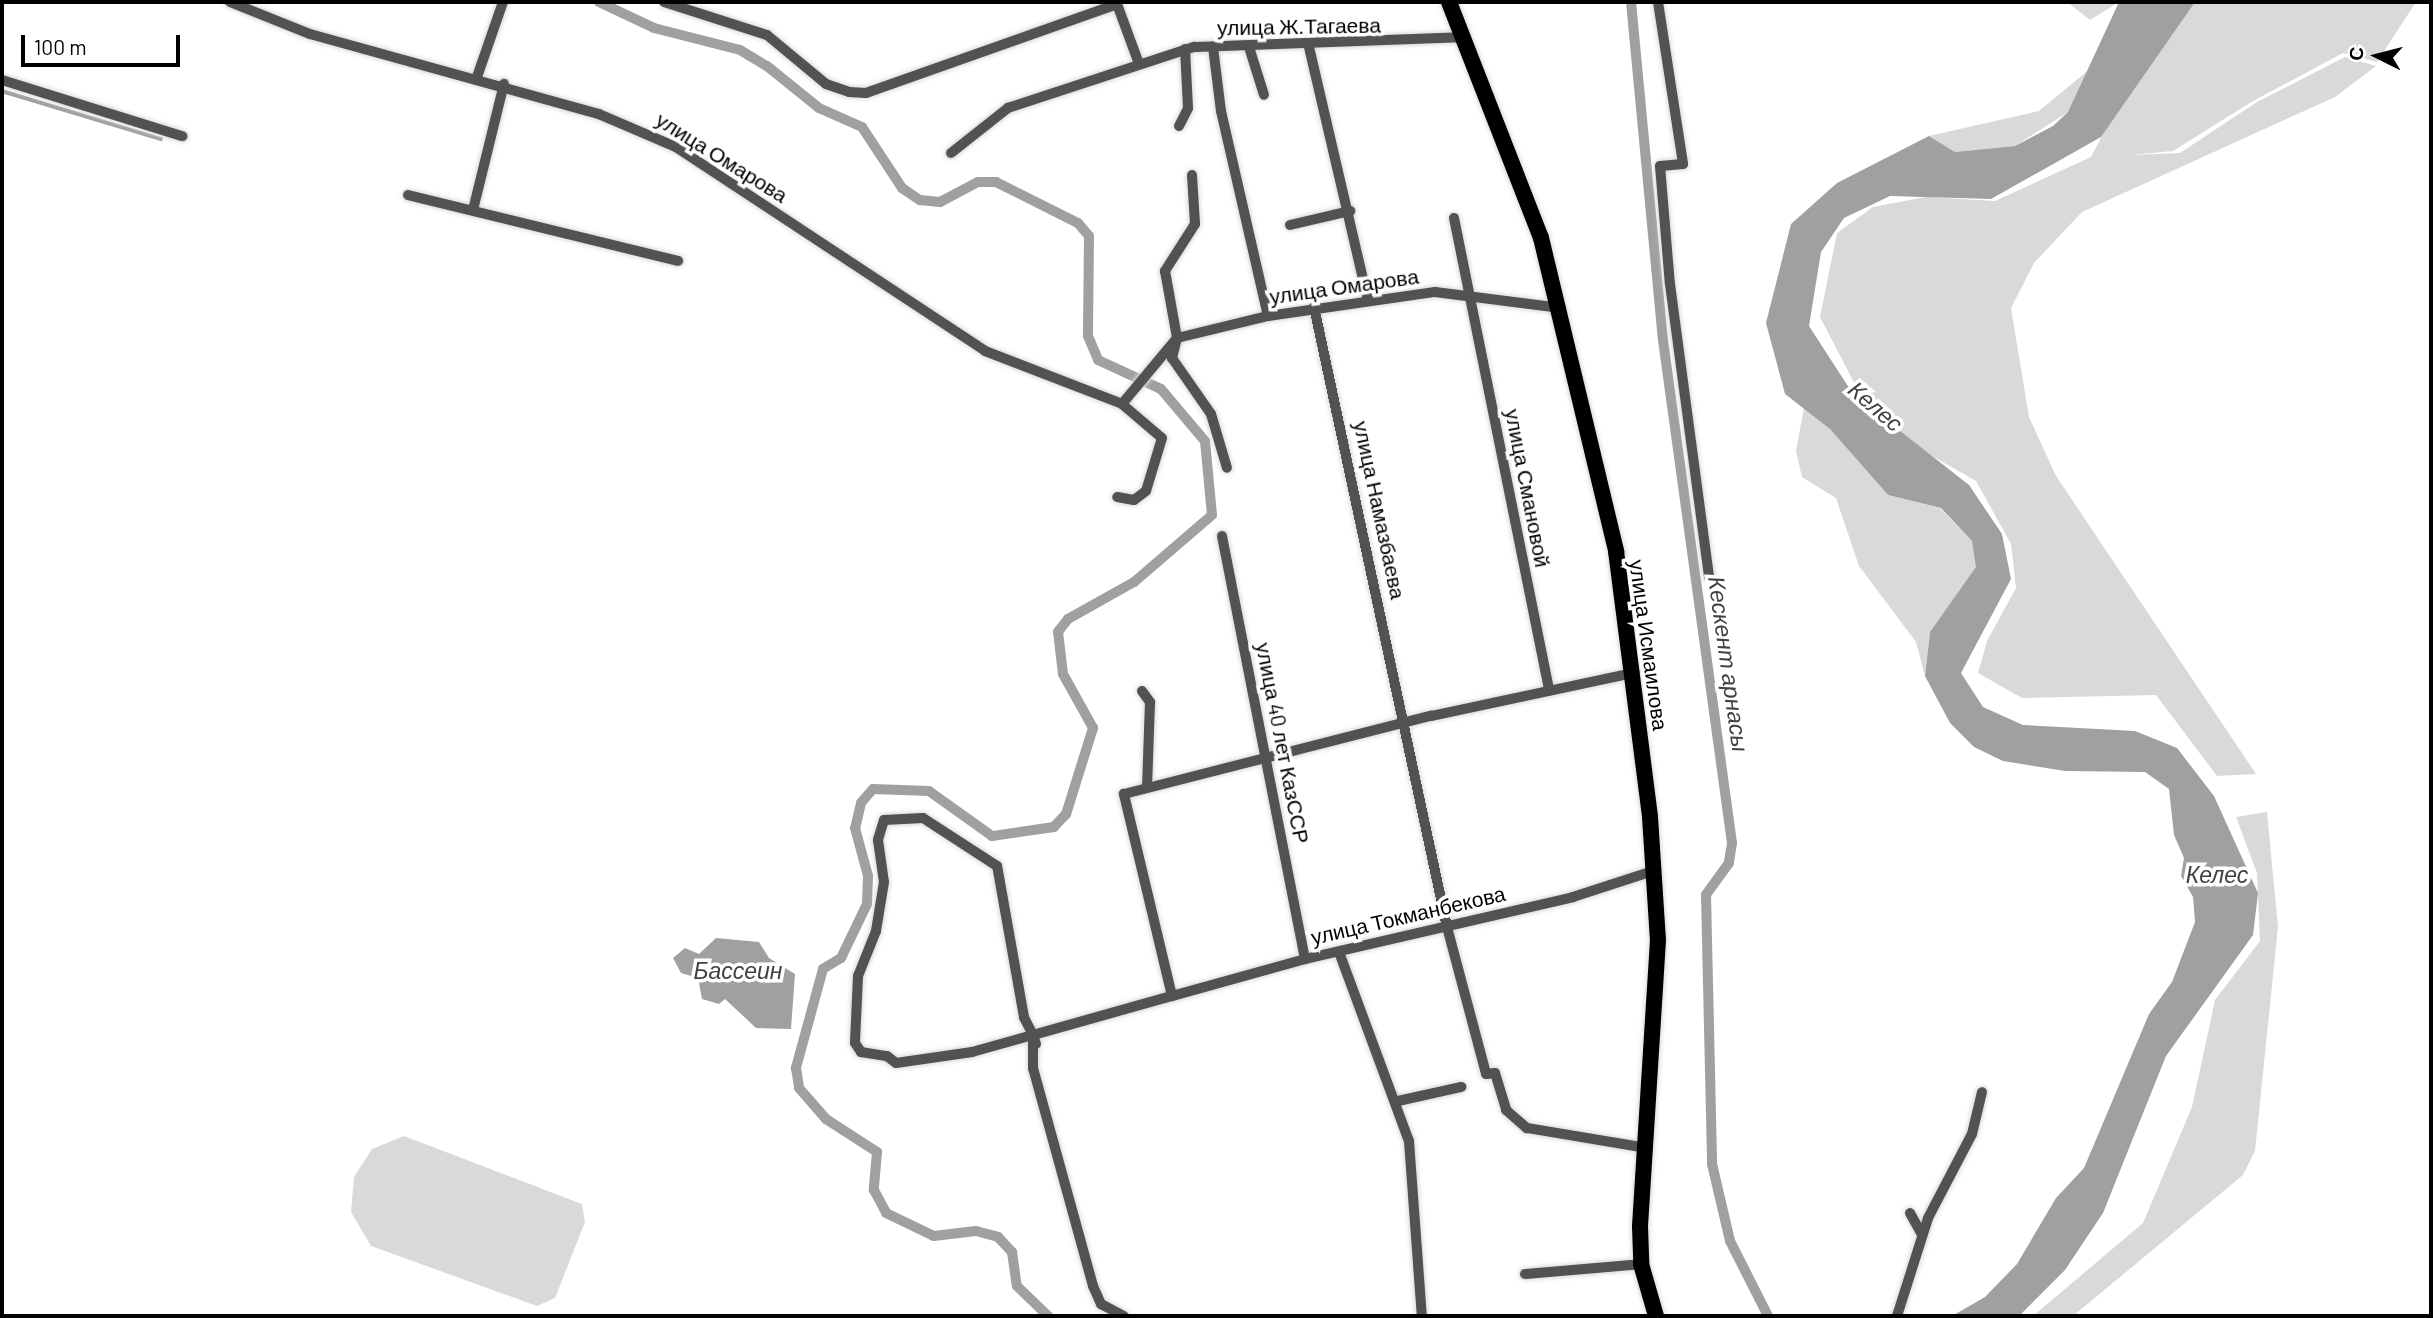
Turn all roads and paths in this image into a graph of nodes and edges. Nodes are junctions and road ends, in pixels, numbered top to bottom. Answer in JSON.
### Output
{"nodes":[{"id":1,"x":230,"y":2,"type":"edge"},
{"id":2,"x":503,"y":2,"type":"edge"},
{"id":3,"x":664,"y":2,"type":"edge"},
{"id":4,"x":1449,"y":2,"type":"edge"},
{"id":5,"x":1658,"y":2,"type":"edge"},
{"id":6,"x":1462,"y":37,"type":"junction"},
{"id":7,"x":1213,"y":47,"type":"junction"},
{"id":8,"x":1249,"y":47,"type":"junction"},
{"id":9,"x":1309,"y":47,"type":"junction"},
{"id":10,"x":1185,"y":49,"type":"junction"},
{"id":11,"x":1138,"y":61,"type":"junction"},
{"id":12,"x":477,"y":78,"type":"junction"},
{"id":13,"x":2,"y":80,"type":"edge"},
{"id":14,"x":504,"y":84,"type":"junction"},
{"id":15,"x":1264,"y":95,"type":"dead end"},
{"id":16,"x":1179,"y":126,"type":"dead end"},
{"id":17,"x":182,"y":136,"type":"dead end"},
{"id":18,"x":951,"y":153,"type":"dead end"},
{"id":19,"x":1192,"y":175,"type":"dead end"},
{"id":20,"x":408,"y":195,"type":"dead end"},
{"id":21,"x":473,"y":211,"type":"junction"},
{"id":22,"x":1350,"y":211,"type":"junction"},
{"id":23,"x":1454,"y":218,"type":"dead end"},
{"id":24,"x":1290,"y":225,"type":"dead end"},
{"id":25,"x":678,"y":261,"type":"dead end"},
{"id":26,"x":1470,"y":293,"type":"junction"},
{"id":27,"x":1368,"y":300,"type":"junction"},
{"id":28,"x":1314,"y":307,"type":"junction"},
{"id":29,"x":1561,"y":308,"type":"junction"},
{"id":30,"x":1268,"y":316,"type":"junction"},
{"id":31,"x":1177,"y":338,"type":"junction"},
{"id":32,"x":1122,"y":404,"type":"junction"},
{"id":33,"x":1227,"y":468,"type":"dead end"},
{"id":34,"x":1117,"y":497,"type":"dead end"},
{"id":35,"x":1222,"y":536,"type":"dead end"},
{"id":36,"x":1709,"y":577,"type":"dead end"},
{"id":37,"x":1633,"y":673,"type":"junction"},
{"id":38,"x":1142,"y":691,"type":"dead end"},
{"id":39,"x":1549,"y":691,"type":"junction"},
{"id":40,"x":1407,"y":722,"type":"junction"},
{"id":41,"x":1268,"y":758,"type":"junction"},
{"id":42,"x":1147,"y":788,"type":"junction"},
{"id":43,"x":1653,"y":871,"type":"junction"},
{"id":44,"x":1447,"y":927,"type":"junction"},
{"id":45,"x":1339,"y":952,"type":"junction"},
{"id":46,"x":1305,"y":959,"type":"junction"},
{"id":47,"x":1172,"y":996,"type":"junction"},
{"id":48,"x":1035,"y":1039,"type":"junction"},
{"id":49,"x":1461,"y":1087,"type":"dead end"},
{"id":50,"x":1982,"y":1092,"type":"dead end"},
{"id":51,"x":1398,"y":1101,"type":"junction"},
{"id":52,"x":1646,"y":1148,"type":"junction"},
{"id":53,"x":1910,"y":1213,"type":"dead end"},
{"id":54,"x":1922,"y":1235,"type":"junction"},
{"id":55,"x":1641,"y":1265,"type":"junction"},
{"id":56,"x":1525,"y":1274,"type":"dead end"},
{"id":57,"x":1124,"y":1316,"type":"edge"},
{"id":58,"x":1422,"y":1316,"type":"edge"},
{"id":59,"x":1656,"y":1316,"type":"edge"},
{"id":60,"x":1897,"y":1316,"type":"edge"}],
"edges":[{"from":1,"to":12,"type":"street","name":"улица Омарова"},
{"from":2,"to":12,"type":"street"},
{"from":3,"to":11,"type":"street"},
{"from":4,"to":6,"type":"main road","name":"улица Исмаилова"},
{"from":5,"to":36,"type":"street"},
{"from":6,"to":9,"type":"street","name":"улица Ж.Тагаева"},
{"from":6,"to":29,"type":"main road","name":"улица Исмаилова"},
{"from":7,"to":8,"type":"street","name":"улица Ж.Тагаева"},
{"from":7,"to":10,"type":"street","name":"улица Ж.Тагаева"},
{"from":7,"to":30,"type":"street"},
{"from":8,"to":9,"type":"street","name":"улица Ж.Тагаева"},
{"from":8,"to":15,"type":"street"},
{"from":9,"to":22,"type":"street"},
{"from":10,"to":11,"type":"street","name":"улица Ж.Тагаева"},
{"from":10,"to":16,"type":"street"},
{"from":11,"to":18,"type":"street","name":"улица Ж.Тагаева"},
{"from":12,"to":14,"type":"street","name":"улица Омарова"},
{"from":13,"to":17,"type":"street"},
{"from":14,"to":21,"type":"street"},
{"from":14,"to":32,"type":"street","name":"улица Омарова"},
{"from":19,"to":31,"type":"street"},
{"from":20,"to":21,"type":"street"},
{"from":21,"to":25,"type":"street"},
{"from":22,"to":24,"type":"street"},
{"from":22,"to":27,"type":"street"},
{"from":23,"to":26,"type":"street","name":"улица Смановой"},
{"from":26,"to":27,"type":"street","name":"улица Омарова"},
{"from":26,"to":29,"type":"street","name":"улица Омарова"},
{"from":26,"to":39,"type":"street","name":"улица Смановой"},
{"from":27,"to":28,"type":"street","name":"улица Омарова"},
{"from":28,"to":30,"type":"street","name":"улица Омарова"},
{"from":28,"to":40,"type":"street","name":"улица Намазбаева"},
{"from":29,"to":37,"type":"main road","name":"улица Исмаилова"},
{"from":30,"to":31,"type":"street","name":"улица Омарова"},
{"from":31,"to":32,"type":"street"},
{"from":31,"to":33,"type":"street"},
{"from":32,"to":34,"type":"street","name":"улица Омарова"},
{"from":35,"to":41,"type":"street","name":"улица 40 лет КазССР"},
{"from":37,"to":39,"type":"street"},
{"from":37,"to":43,"type":"main road","name":"улица Исмаилова"},
{"from":38,"to":42,"type":"street"},
{"from":39,"to":40,"type":"street"},
{"from":40,"to":41,"type":"street"},
{"from":40,"to":44,"type":"street","name":"улица Намазбаева"},
{"from":41,"to":42,"type":"street"},
{"from":41,"to":46,"type":"street","name":"улица 40 лет КазССР"},
{"from":42,"to":47,"type":"street"},
{"from":43,"to":44,"type":"street","name":"улица Токманбекова"},
{"from":43,"to":52,"type":"main road","name":"улица Исмаилова"},
{"from":44,"to":45,"type":"street","name":"улица Токманбекова"},
{"from":44,"to":52,"type":"street","name":"улица Намазбаева"},
{"from":45,"to":46,"type":"street","name":"улица Токманбекова"},
{"from":45,"to":51,"type":"street"},
{"from":46,"to":47,"type":"street","name":"улица Токманбекова"},
{"from":47,"to":48,"type":"street","name":"улица Токманбекова"},
{"from":48,"to":48,"type":"street","name":"улица Токманбекова"},
{"from":48,"to":57,"type":"street","name":"улица Токманбекова"},
{"from":49,"to":51,"type":"street"},
{"from":50,"to":54,"type":"street"},
{"from":51,"to":58,"type":"street"},
{"from":52,"to":55,"type":"main road","name":"улица Исмаилова"},
{"from":53,"to":54,"type":"street"},
{"from":54,"to":60,"type":"street"},
{"from":55,"to":56,"type":"street"},
{"from":55,"to":59,"type":"main road","name":"улица Исмаилова"}]}
